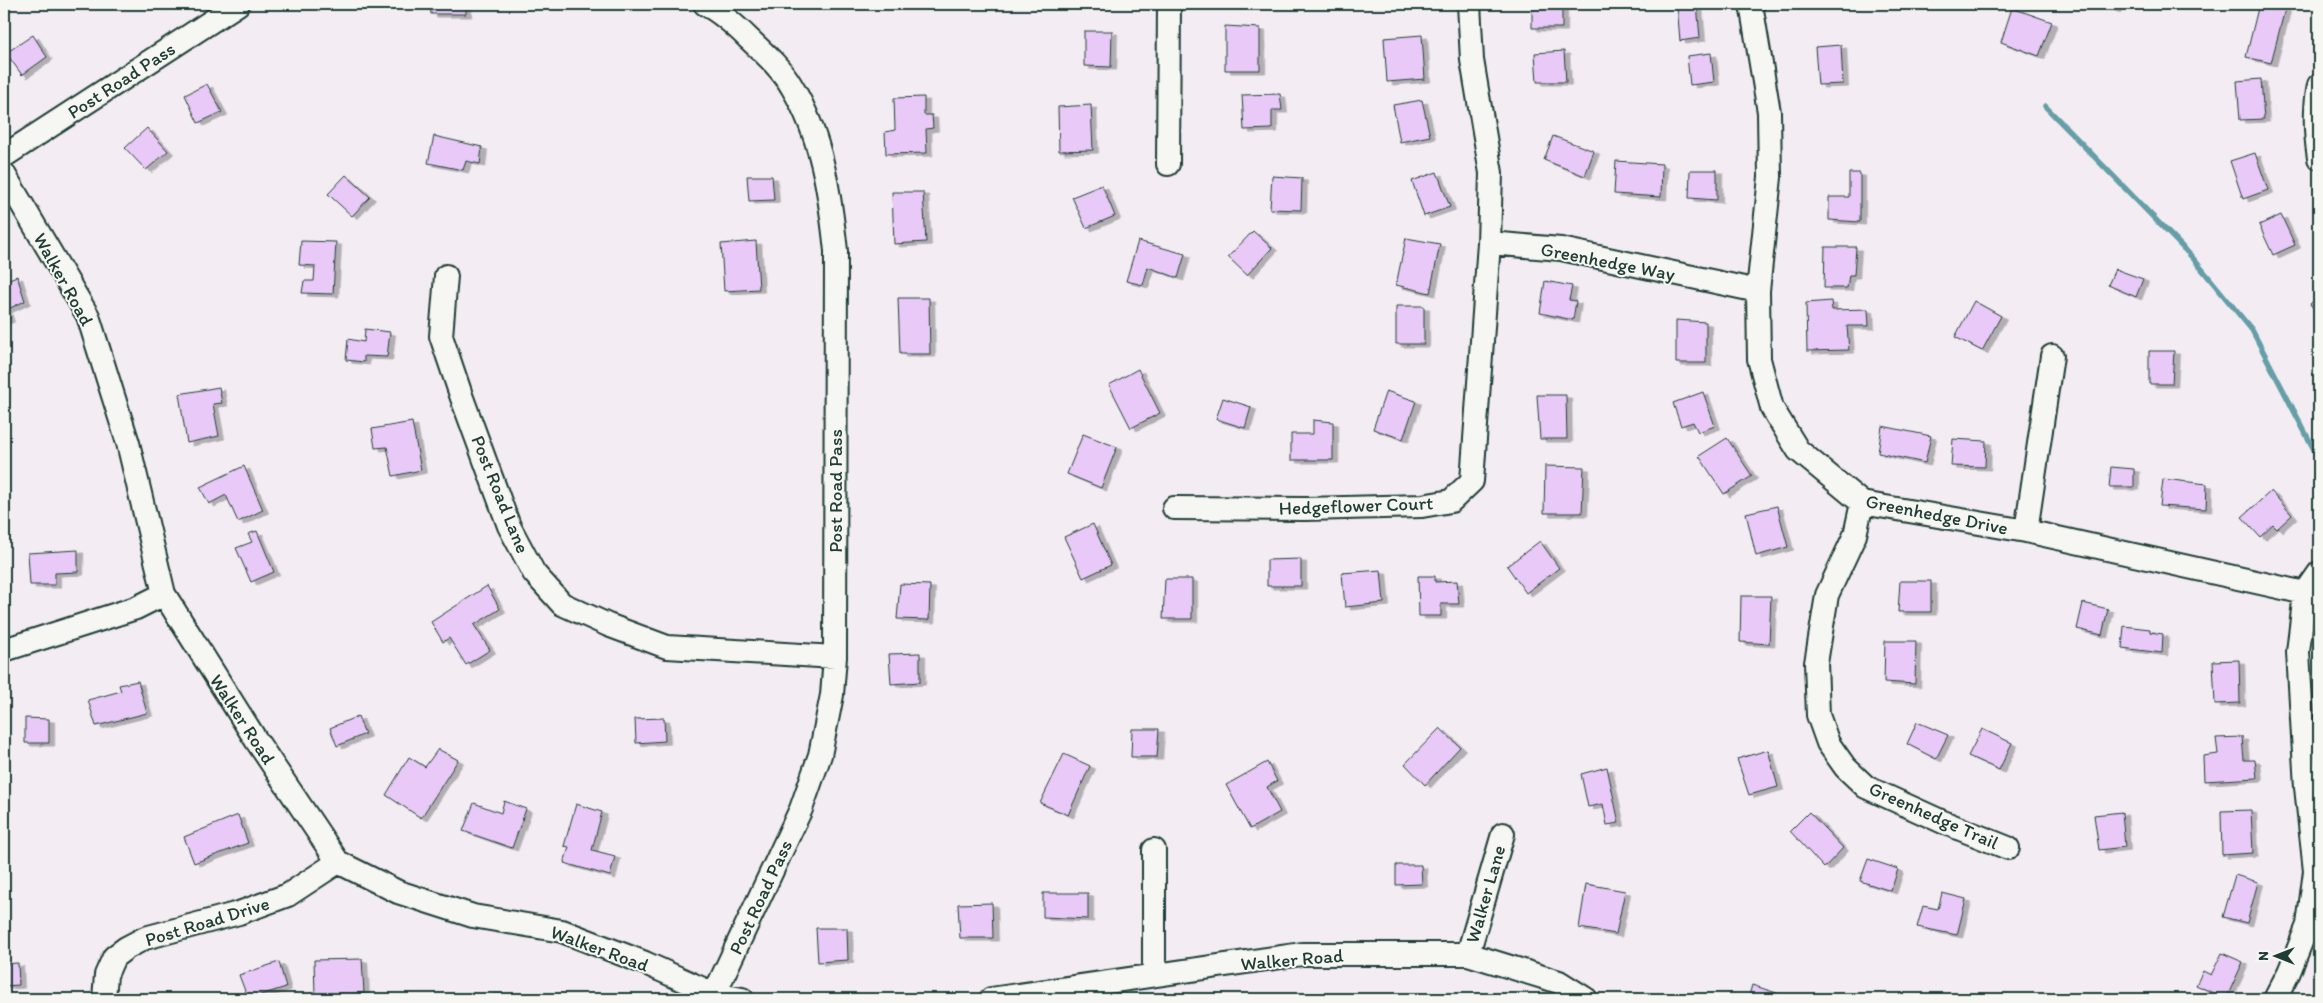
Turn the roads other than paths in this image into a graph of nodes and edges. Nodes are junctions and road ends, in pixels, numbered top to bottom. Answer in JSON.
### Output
{"nodes":[{"id":1,"x":238,"y":4,"type":"edge"},
{"id":2,"x":705,"y":4,"type":"edge"},
{"id":3,"x":1169,"y":4,"type":"edge"},
{"id":4,"x":1468,"y":4,"type":"edge"},
{"id":5,"x":1751,"y":4,"type":"edge"},
{"id":6,"x":2319,"y":85,"type":"edge"},
{"id":7,"x":4,"y":156,"type":"edge"},
{"id":8,"x":2319,"y":158,"type":"edge"},
{"id":9,"x":1168,"y":164,"type":"dead end"},
{"id":10,"x":4,"y":174,"type":"edge"},
{"id":11,"x":1489,"y":243,"type":"junction"},
{"id":12,"x":446,"y":276,"type":"dead end"},
{"id":13,"x":1758,"y":291,"type":"junction"},
{"id":14,"x":2052,"y":356,"type":"dead end"},
{"id":15,"x":1862,"y":503,"type":"junction"},
{"id":16,"x":1174,"y":508,"type":"dead end"},
{"id":17,"x":2026,"y":531,"type":"junction"},
{"id":18,"x":2319,"y":573,"type":"edge"},
{"id":19,"x":2305,"y":593,"type":"junction"},
{"id":20,"x":164,"y":594,"type":"junction"},
{"id":21,"x":4,"y":650,"type":"edge"},
{"id":22,"x":835,"y":657,"type":"junction"},
{"id":23,"x":1503,"y":834,"type":"dead end"},
{"id":24,"x":2008,"y":848,"type":"dead end"},
{"id":25,"x":1154,"y":850,"type":"dead end"},
{"id":26,"x":338,"y":862,"type":"junction"},
{"id":27,"x":1468,"y":954,"type":"junction"},
{"id":28,"x":1154,"y":974,"type":"junction"},
{"id":29,"x":713,"y":997,"type":"edge"},
{"id":30,"x":104,"y":999,"type":"edge"},
{"id":31,"x":742,"y":999,"type":"edge"},
{"id":32,"x":991,"y":999,"type":"edge"},
{"id":33,"x":1586,"y":999,"type":"edge"},
{"id":34,"x":2275,"y":999,"type":"edge"}],
"edges":[{"from":1,"to":7,"type":"street","name":"Post Road Pass"},
{"from":2,"to":22,"type":"street","name":"Post Road Pass"},
{"from":3,"to":9,"type":"street"},
{"from":4,"to":11,"type":"street"},
{"from":5,"to":13,"type":"street","name":"Greenhedge Drive"},
{"from":6,"to":8,"type":"street"},
{"from":10,"to":20,"type":"street","name":"Walker Road"},
{"from":11,"to":13,"type":"street","name":"Greenhedge Way"},
{"from":11,"to":16,"type":"street","name":"Hedgeflower Court"},
{"from":12,"to":22,"type":"street","name":"Post Road Lane"},
{"from":13,"to":15,"type":"street","name":"Greenhedge Drive"},
{"from":14,"to":17,"type":"street"},
{"from":15,"to":17,"type":"street","name":"Greenhedge Drive"},
{"from":15,"to":24,"type":"street","name":"Greenhedge Trail"},
{"from":17,"to":19,"type":"street","name":"Greenhedge Drive"},
{"from":18,"to":19,"type":"street"},
{"from":19,"to":34,"type":"street"},
{"from":20,"to":21,"type":"street"},
{"from":20,"to":26,"type":"street","name":"Walker Road"},
{"from":22,"to":29,"type":"street","name":"Post Road Pass"},
{"from":23,"to":27,"type":"street","name":"Walker Lane"},
{"from":25,"to":28,"type":"street"},
{"from":26,"to":29,"type":"street","name":"Walker Road"},
{"from":26,"to":30,"type":"street","name":"Post Road Drive"},
{"from":27,"to":28,"type":"street","name":"Walker Road"},
{"from":27,"to":33,"type":"street","name":"Walker Road"},
{"from":28,"to":32,"type":"street","name":"Walker Road"},
{"from":29,"to":31,"type":"street","name":"Walker Road"}]}
